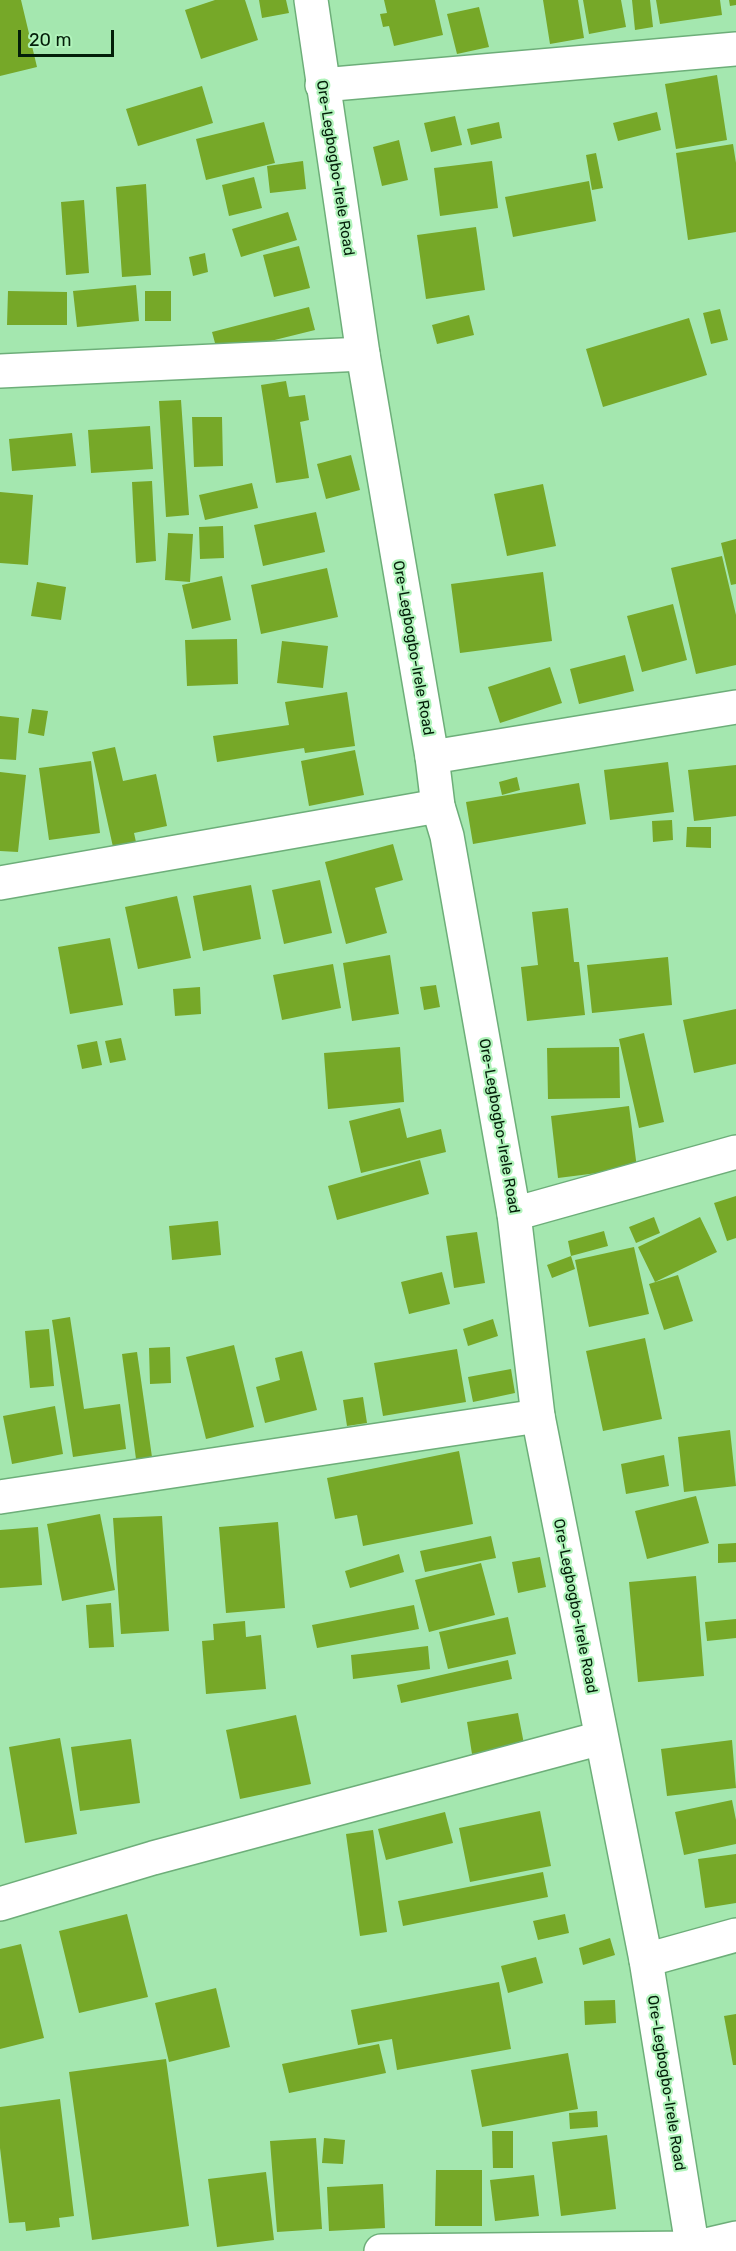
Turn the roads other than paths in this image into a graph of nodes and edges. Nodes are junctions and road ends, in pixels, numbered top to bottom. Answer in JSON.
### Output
{"nodes":[{"id":1,"x":310,"y":0,"type":"edge"},
{"id":2,"x":736,"y":50,"type":"edge"},
{"id":3,"x":322,"y":85,"type":"junction"},
{"id":4,"x":363,"y":354,"type":"junction"},
{"id":5,"x":0,"y":370,"type":"edge"},
{"id":6,"x":736,"y":707,"type":"edge"},
{"id":7,"x":432,"y":757,"type":"junction"},
{"id":8,"x":438,"y":806,"type":"junction"},
{"id":9,"x":0,"y":883,"type":"edge"},
{"id":10,"x":736,"y":1152,"type":"edge"},
{"id":11,"x":514,"y":1214,"type":"junction"},
{"id":12,"x":538,"y":1416,"type":"junction"},
{"id":13,"x":0,"y":1497,"type":"edge"},
{"id":14,"x":601,"y":1738,"type":"junction"},
{"id":15,"x":0,"y":1904,"type":"edge"},
{"id":16,"x":736,"y":1935,"type":"edge"},
{"id":17,"x":646,"y":1960,"type":"junction"},
{"id":18,"x":736,"y":2238,"type":"edge"},
{"id":19,"x":693,"y":2249,"type":"edge"},
{"id":20,"x":381,"y":2251,"type":"edge"}],
"edges":[{"from":1,"to":3,"type":"street","name":"Ore-Legbogbo-Irele Road"},
{"from":2,"to":3,"type":"street"},
{"from":3,"to":4,"type":"street","name":"Ore-Legbogbo-Irele Road"},
{"from":4,"to":5,"type":"street"},
{"from":4,"to":7,"type":"street","name":"Ore-Legbogbo-Irele Road"},
{"from":6,"to":7,"type":"street"},
{"from":7,"to":8,"type":"street","name":"Ore-Legbogbo-Irele Road"},
{"from":8,"to":9,"type":"street"},
{"from":8,"to":11,"type":"street","name":"Ore-Legbogbo-Irele Road"},
{"from":10,"to":11,"type":"street"},
{"from":11,"to":12,"type":"street","name":"Ore-Legbogbo-Irele Road"},
{"from":12,"to":13,"type":"street"},
{"from":12,"to":14,"type":"street","name":"Ore-Legbogbo-Irele Road"},
{"from":14,"to":15,"type":"street"},
{"from":14,"to":17,"type":"street","name":"Ore-Legbogbo-Irele Road"},
{"from":16,"to":17,"type":"street"},
{"from":17,"to":19,"type":"street","name":"Ore-Legbogbo-Irele Road"},
{"from":18,"to":19,"type":"street"},
{"from":19,"to":20,"type":"street"}]}
